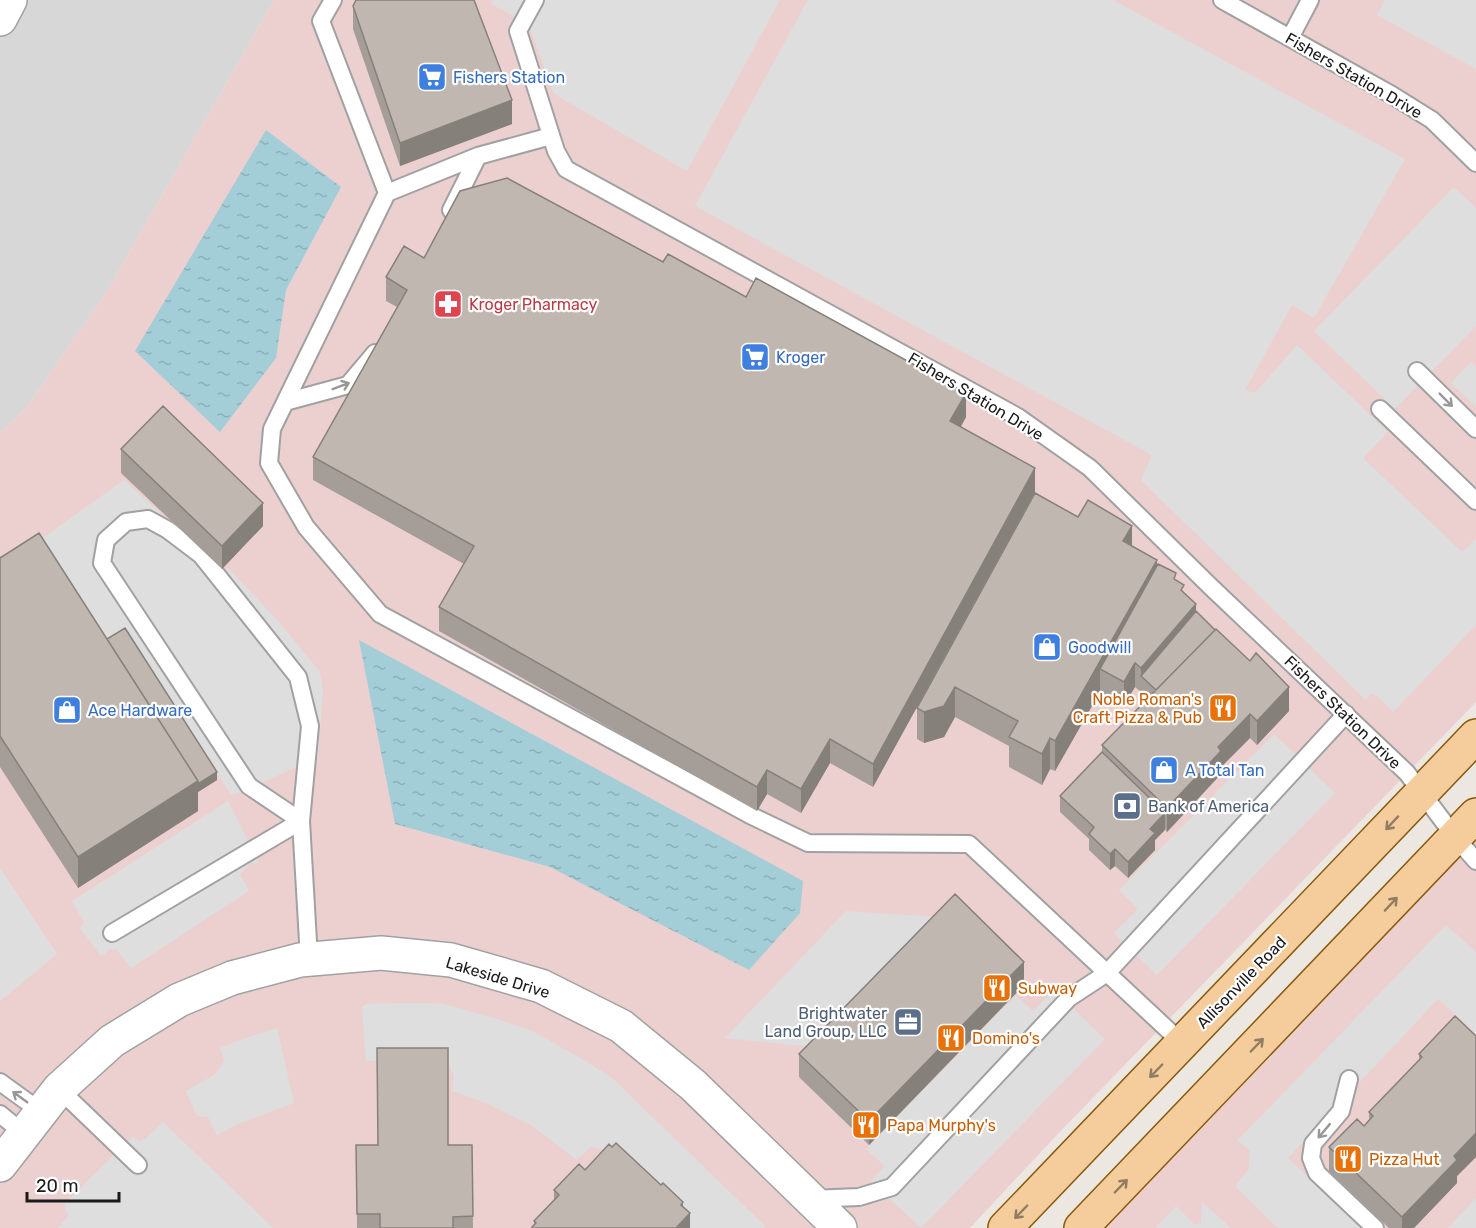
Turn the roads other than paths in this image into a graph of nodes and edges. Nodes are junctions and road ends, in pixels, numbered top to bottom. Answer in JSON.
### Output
{"nodes":[{"id":1,"x":10,"y":0,"type":"edge"},
{"id":2,"x":333,"y":0,"type":"edge"},
{"id":3,"x":535,"y":0,"type":"edge"},
{"id":4,"x":1222,"y":0,"type":"edge"},
{"id":5,"x":1310,"y":0,"type":"edge"},
{"id":6,"x":0,"y":19,"type":"edge"},
{"id":7,"x":1290,"y":38,"type":"junction"},
{"id":8,"x":551,"y":136,"type":"junction"},
{"id":9,"x":478,"y":156,"type":"junction"},
{"id":10,"x":1476,"y":163,"type":"edge"},
{"id":11,"x":387,"y":193,"type":"junction"},
{"id":12,"x":443,"y":227,"type":"edge"},
{"id":13,"x":384,"y":339,"type":"edge"},
{"id":14,"x":1417,"y":371,"type":"dead end"},
{"id":15,"x":285,"y":402,"type":"junction"},
{"id":16,"x":1380,"y":409,"type":"dead end"},
{"id":17,"x":1476,"y":429,"type":"edge"},
{"id":18,"x":1476,"y":501,"type":"edge"},
{"id":19,"x":1346,"y":714,"type":"junction"},
{"id":20,"x":1476,"y":736,"type":"edge"},
{"id":21,"x":1421,"y":793,"type":"junction"},
{"id":22,"x":301,"y":821,"type":"junction"},
{"id":23,"x":1465,"y":826,"type":"edge"},
{"id":24,"x":1476,"y":861,"type":"edge"},
{"id":25,"x":112,"y":933,"type":"dead end"},
{"id":26,"x":309,"y":959,"type":"junction"},
{"id":27,"x":1107,"y":973,"type":"junction"},
{"id":28,"x":1182,"y":1043,"type":"junction"},
{"id":29,"x":1350,"y":1079,"type":"dead end"},
{"id":30,"x":0,"y":1082,"type":"edge"},
{"id":31,"x":31,"y":1112,"type":"edge"},
{"id":32,"x":0,"y":1165,"type":"edge"},
{"id":33,"x":138,"y":1165,"type":"dead end"},
{"id":34,"x":810,"y":1199,"type":"junction"},
{"id":35,"x":840,"y":1228,"type":"edge"},
{"id":36,"x":1005,"y":1228,"type":"edge"},
{"id":37,"x":1081,"y":1228,"type":"edge"},
{"id":38,"x":1375,"y":1228,"type":"edge"}],
"edges":[{"from":1,"to":6,"type":"street"},
{"from":2,"to":11,"type":"lane"},
{"from":3,"to":8,"type":"lane","name":"Fishers Station Drive"},
{"from":4,"to":7,"type":"lane","name":"Fishers Station Drive"},
{"from":5,"to":7,"type":"lane"},
{"from":7,"to":10,"type":"lane","name":"Fishers Station Drive"},
{"from":8,"to":9,"type":"lane"},
{"from":8,"to":19,"type":"lane","name":"Fishers Station Drive"},
{"from":9,"to":11,"type":"lane"},
{"from":9,"to":12,"type":"lane"},
{"from":11,"to":15,"type":"lane"},
{"from":15,"to":13,"type":"lane","one_way":true},
{"from":14,"to":17,"type":"lane","one_way":true},
{"from":15,"to":27,"type":"lane"},
{"from":16,"to":18,"type":"lane"},
{"from":19,"to":21,"type":"lane","name":"Fishers Station Drive"},
{"from":19,"to":27,"type":"lane"},
{"from":20,"to":21,"type":"main road","name":"Allisonville Road"},
{"from":21,"to":23,"type":"lane","name":"Fishers Station Drive"},
{"from":21,"to":28,"type":"main road","name":"Allisonville Road","one_way":true},
{"from":22,"to":22,"type":"lane"},
{"from":22,"to":25,"type":"lane"},
{"from":22,"to":26,"type":"lane"},
{"from":23,"to":24,"type":"lane","name":"Fishers Station Drive"},
{"from":37,"to":23,"type":"main road","one_way":true},
{"from":26,"to":31,"type":"street","name":"Lakeside Drive"},
{"from":26,"to":34,"type":"street","name":"Lakeside Drive"},
{"from":27,"to":28,"type":"lane"},
{"from":27,"to":34,"type":"lane"},
{"from":28,"to":36,"type":"main road","name":"Allisonville Road","one_way":true},
{"from":29,"to":38,"type":"lane","one_way":true},
{"from":31,"to":30,"type":"lane","one_way":true},
{"from":31,"to":32,"type":"street","name":"Lakeside Drive"},
{"from":31,"to":33,"type":"lane"},
{"from":34,"to":35,"type":"street","name":"Lakeside Drive"}]}
